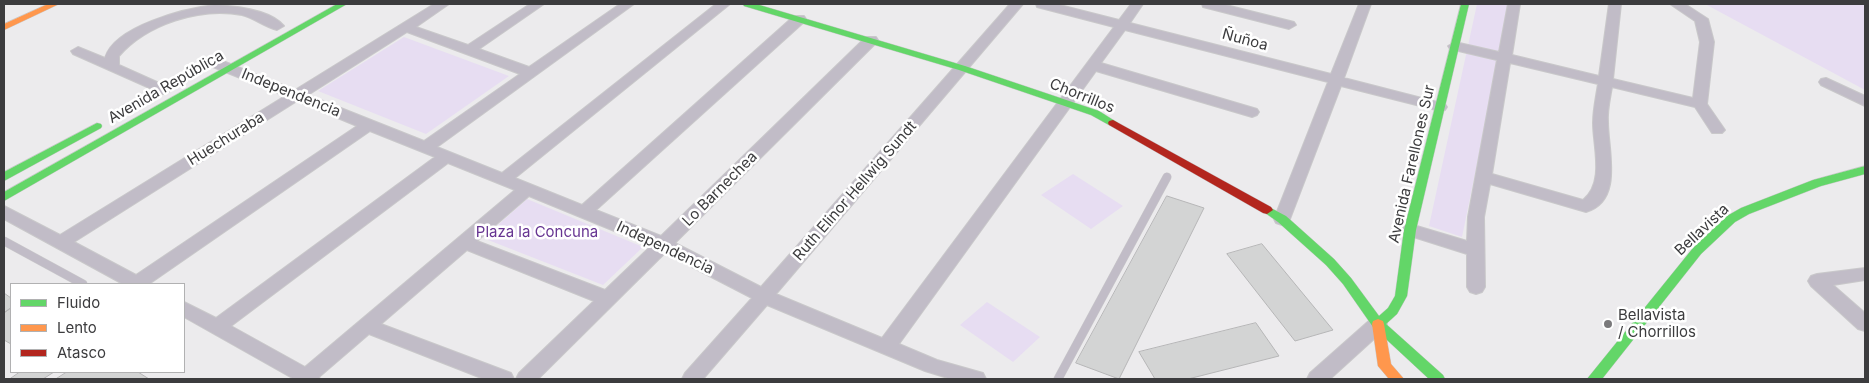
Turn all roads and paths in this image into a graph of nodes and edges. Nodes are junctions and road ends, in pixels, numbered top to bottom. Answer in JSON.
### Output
{"nodes":[{"id":1,"x":55,"y":4,"type":"edge"},
{"id":2,"x":343,"y":4,"type":"edge"},
{"id":3,"x":443,"y":4,"type":"edge"},
{"id":4,"x":538,"y":4,"type":"edge"},
{"id":5,"x":628,"y":4,"type":"edge"},
{"id":6,"x":724,"y":4,"type":"edge"},
{"id":7,"x":1017,"y":4,"type":"edge"},
{"id":8,"x":1042,"y":4,"type":"edge"},
{"id":9,"x":1137,"y":4,"type":"edge"},
{"id":10,"x":1208,"y":4,"type":"edge"},
{"id":11,"x":1268,"y":4,"type":"edge"},
{"id":12,"x":1365,"y":4,"type":"edge"},
{"id":13,"x":1465,"y":4,"type":"edge"},
{"id":14,"x":1514,"y":4,"type":"edge"},
{"id":15,"x":1615,"y":4,"type":"edge"},
{"id":16,"x":1676,"y":4,"type":"edge"},
{"id":17,"x":757,"y":5,"type":"edge"},
{"id":18,"x":210,"y":7,"type":"edge"},
{"id":19,"x":1261,"y":18,"type":"junction"},
{"id":20,"x":799,"y":19,"type":"junction"},
{"id":21,"x":281,"y":23,"type":"joint"},
{"id":22,"x":1122,"y":24,"type":"junction"},
{"id":23,"x":1289,"y":24,"type":"dead end"},
{"id":24,"x":405,"y":27,"type":"junction"},
{"id":25,"x":4,"y":28,"type":"edge"},
{"id":26,"x":261,"y":35,"type":"dead end"},
{"id":27,"x":871,"y":40,"type":"junction"},
{"id":28,"x":1455,"y":46,"type":"junction"},
{"id":29,"x":468,"y":50,"type":"junction"},
{"id":30,"x":78,"y":51,"type":"dead end"},
{"id":31,"x":1503,"y":58,"type":"junction"},
{"id":32,"x":229,"y":60,"type":"junction"},
{"id":33,"x":209,"y":64,"type":"dead end"},
{"id":34,"x":1092,"y":66,"type":"junction"},
{"id":35,"x":112,"y":67,"type":"junction"},
{"id":36,"x":962,"y":68,"type":"junction"},
{"id":37,"x":531,"y":73,"type":"junction"},
{"id":38,"x":1336,"y":80,"type":"junction"},
{"id":39,"x":1604,"y":82,"type":"junction"},
{"id":40,"x":1826,"y":82,"type":"dead end"},
{"id":41,"x":167,"y":87,"type":"joint"},
{"id":42,"x":295,"y":95,"type":"junction"},
{"id":43,"x":146,"y":99,"type":"dead end"},
{"id":44,"x":1865,"y":102,"type":"edge"},
{"id":45,"x":1063,"y":103,"type":"junction"},
{"id":46,"x":1700,"y":104,"type":"junction"},
{"id":47,"x":1440,"y":107,"type":"junction"},
{"id":48,"x":1252,"y":112,"type":"dead end"},
{"id":49,"x":104,"y":122,"type":"dead end"},
{"id":50,"x":369,"y":125,"type":"junction"},
{"id":51,"x":1717,"y":130,"type":"dead end"},
{"id":52,"x":425,"y":148,"type":"junction"},
{"id":53,"x":447,"y":156,"type":"junction"},
{"id":54,"x":1865,"y":170,"type":"edge"},
{"id":55,"x":4,"y":177,"type":"edge"},
{"id":56,"x":1166,"y":177,"type":"dead end"},
{"id":57,"x":1482,"y":177,"type":"junction"},
{"id":58,"x":504,"y":179,"type":"junction"},
{"id":59,"x":527,"y":189,"type":"junction"},
{"id":60,"x":4,"y":197,"type":"edge"},
{"id":61,"x":584,"y":212,"type":"junction"},
{"id":62,"x":4,"y":213,"type":"edge"},
{"id":63,"x":1282,"y":219,"type":"junction"},
{"id":64,"x":1410,"y":230,"type":"junction"},
{"id":65,"x":4,"y":241,"type":"edge"},
{"id":66,"x":464,"y":242,"type":"junction"},
{"id":67,"x":60,"y":243,"type":"junction"},
{"id":68,"x":664,"y":244,"type":"junction"},
{"id":69,"x":1476,"y":250,"type":"junction"},
{"id":70,"x":1865,"y":274,"type":"edge"},
{"id":71,"x":81,"y":283,"type":"edge"},
{"id":72,"x":134,"y":283,"type":"edge"},
{"id":73,"x":137,"y":283,"type":"edge"},
{"id":74,"x":1476,"y":287,"type":"dead end"},
{"id":75,"x":764,"y":296,"type":"junction"},
{"id":76,"x":608,"y":299,"type":"junction"},
{"id":77,"x":185,"y":310,"type":"edge"},
{"id":78,"x":1378,"y":324,"type":"junction"},
{"id":79,"x":1865,"y":324,"type":"edge"},
{"id":80,"x":367,"y":326,"type":"junction"},
{"id":81,"x":217,"y":327,"type":"junction"},
{"id":82,"x":886,"y":347,"type":"junction"},
{"id":83,"x":1597,"y":375,"type":"edge"},
{"id":84,"x":308,"y":378,"type":"edge"},
{"id":85,"x":504,"y":379,"type":"edge"},
{"id":86,"x":526,"y":379,"type":"edge"},
{"id":87,"x":692,"y":379,"type":"edge"},
{"id":88,"x":976,"y":379,"type":"edge"},
{"id":89,"x":1058,"y":379,"type":"edge"},
{"id":90,"x":1317,"y":379,"type":"edge"},
{"id":91,"x":1397,"y":379,"type":"edge"},
{"id":92,"x":1438,"y":379,"type":"edge"},
{"id":93,"x":1587,"y":379,"type":"edge"}],
"edges":[{"from":1,"to":25,"type":"street"},
{"from":2,"to":32,"type":"street","name":"Avenida República"},
{"from":3,"to":24,"type":"street","name":"Huechuraba"},
{"from":4,"to":29,"type":"street"},
{"from":5,"to":37,"type":"street"},
{"from":6,"to":58,"type":"street"},
{"from":7,"to":36,"type":"street","name":"Ruth Elinor Hellwig Sundt"},
{"from":8,"to":22,"type":"street","name":"Ñuñoa"},
{"from":9,"to":22,"type":"street"},
{"from":10,"to":19,"type":"street"},
{"from":11,"to":19,"type":"street"},
{"from":12,"to":38,"type":"street"},
{"from":13,"to":28,"type":"street","name":"Avenida Farellones Sur"},
{"from":14,"to":31,"type":"street"},
{"from":15,"to":39,"type":"street"},
{"from":16,"to":46,"type":"street"},
{"from":17,"to":20,"type":"street","name":"Chorrillos"},
{"from":18,"to":21,"type":"street"},
{"from":18,"to":35,"type":"street"},
{"from":19,"to":23,"type":"street"},
{"from":20,"to":27,"type":"street","name":"Chorrillos"},
{"from":20,"to":61,"type":"street"},
{"from":21,"to":26,"type":"street"},
{"from":22,"to":34,"type":"street"},
{"from":22,"to":38,"type":"street","name":"Ñuñoa"},
{"from":24,"to":29,"type":"street"},
{"from":24,"to":42,"type":"street","name":"Huechuraba"},
{"from":27,"to":36,"type":"street","name":"Chorrillos"},
{"from":27,"to":68,"type":"street","name":"Lo Barnechea"},
{"from":28,"to":31,"type":"street"},
{"from":28,"to":47,"type":"street","name":"Avenida Farellones Sur"},
{"from":29,"to":37,"type":"street"},
{"from":30,"to":35,"type":"street"},
{"from":31,"to":39,"type":"street"},
{"from":31,"to":57,"type":"street"},
{"from":32,"to":33,"type":"street","name":"Independencia"},
{"from":32,"to":42,"type":"street","name":"Independencia"},
{"from":32,"to":60,"type":"street","name":"Avenida República"},
{"from":34,"to":45,"type":"street"},
{"from":34,"to":48,"type":"street"},
{"from":35,"to":41,"type":"street"},
{"from":36,"to":45,"type":"street","name":"Chorrillos"},
{"from":36,"to":75,"type":"street","name":"Ruth Elinor Hellwig Sundt"},
{"from":37,"to":52,"type":"street"},
{"from":38,"to":47,"type":"street","name":"Ñuñoa"},
{"from":38,"to":63,"type":"street"},
{"from":39,"to":46,"type":"street"},
{"from":39,"to":57,"type":"street"},
{"from":40,"to":44,"type":"street"},
{"from":41,"to":43,"type":"street","name":"Avenida República"},
{"from":42,"to":50,"type":"street","name":"Independencia"},
{"from":42,"to":67,"type":"street","name":"Huechuraba"},
{"from":45,"to":63,"type":"street","name":"Chorrillos"},
{"from":45,"to":82,"type":"street"},
{"from":46,"to":51,"type":"street"},
{"from":47,"to":64,"type":"street","name":"Avenida Farellones Sur"},
{"from":49,"to":55,"type":"street","name":"Avenida República"},
{"from":50,"to":52,"type":"street","name":"Independencia"},
{"from":50,"to":73,"type":"street"},
{"from":52,"to":53,"type":"street","name":"Independencia"},
{"from":53,"to":58,"type":"street","name":"Independencia"},
{"from":53,"to":81,"type":"street"},
{"from":54,"to":83,"type":"street","name":"Bellavista"},
{"from":56,"to":89,"type":"lane"},
{"from":57,"to":69,"type":"street"},
{"from":58,"to":59,"type":"street","name":"Independencia"},
{"from":59,"to":61,"type":"street","name":"Independencia"},
{"from":59,"to":66,"type":"street"},
{"from":61,"to":68,"type":"street","name":"Independencia"},
{"from":62,"to":67,"type":"street"},
{"from":63,"to":78,"type":"street","name":"Chorrillos"},
{"from":64,"to":69,"type":"street"},
{"from":64,"to":78,"type":"street","name":"Avenida Farellones Sur"},
{"from":65,"to":71,"type":"lane"},
{"from":66,"to":76,"type":"street"},
{"from":66,"to":80,"type":"street"},
{"from":67,"to":72,"type":"street"},
{"from":68,"to":75,"type":"street","name":"Independencia"},
{"from":68,"to":76,"type":"street","name":"Lo Barnechea"},
{"from":69,"to":74,"type":"street"},
{"from":70,"to":79,"type":"street"},
{"from":75,"to":82,"type":"street","name":"Independencia"},
{"from":75,"to":87,"type":"street","name":"Ruth Elinor Hellwig Sundt"},
{"from":76,"to":86,"type":"street","name":"Lo Barnechea"},
{"from":77,"to":81,"type":"street"},
{"from":78,"to":90,"type":"street"},
{"from":78,"to":91,"type":"street","name":"Chorrillos"},
{"from":78,"to":92,"type":"street","name":"Chorrillos"},
{"from":80,"to":84,"type":"street"},
{"from":80,"to":85,"type":"street"},
{"from":81,"to":84,"type":"street"},
{"from":82,"to":88,"type":"street","name":"Independencia"},
{"from":83,"to":93,"type":"street","name":"Bellavista"}]}
